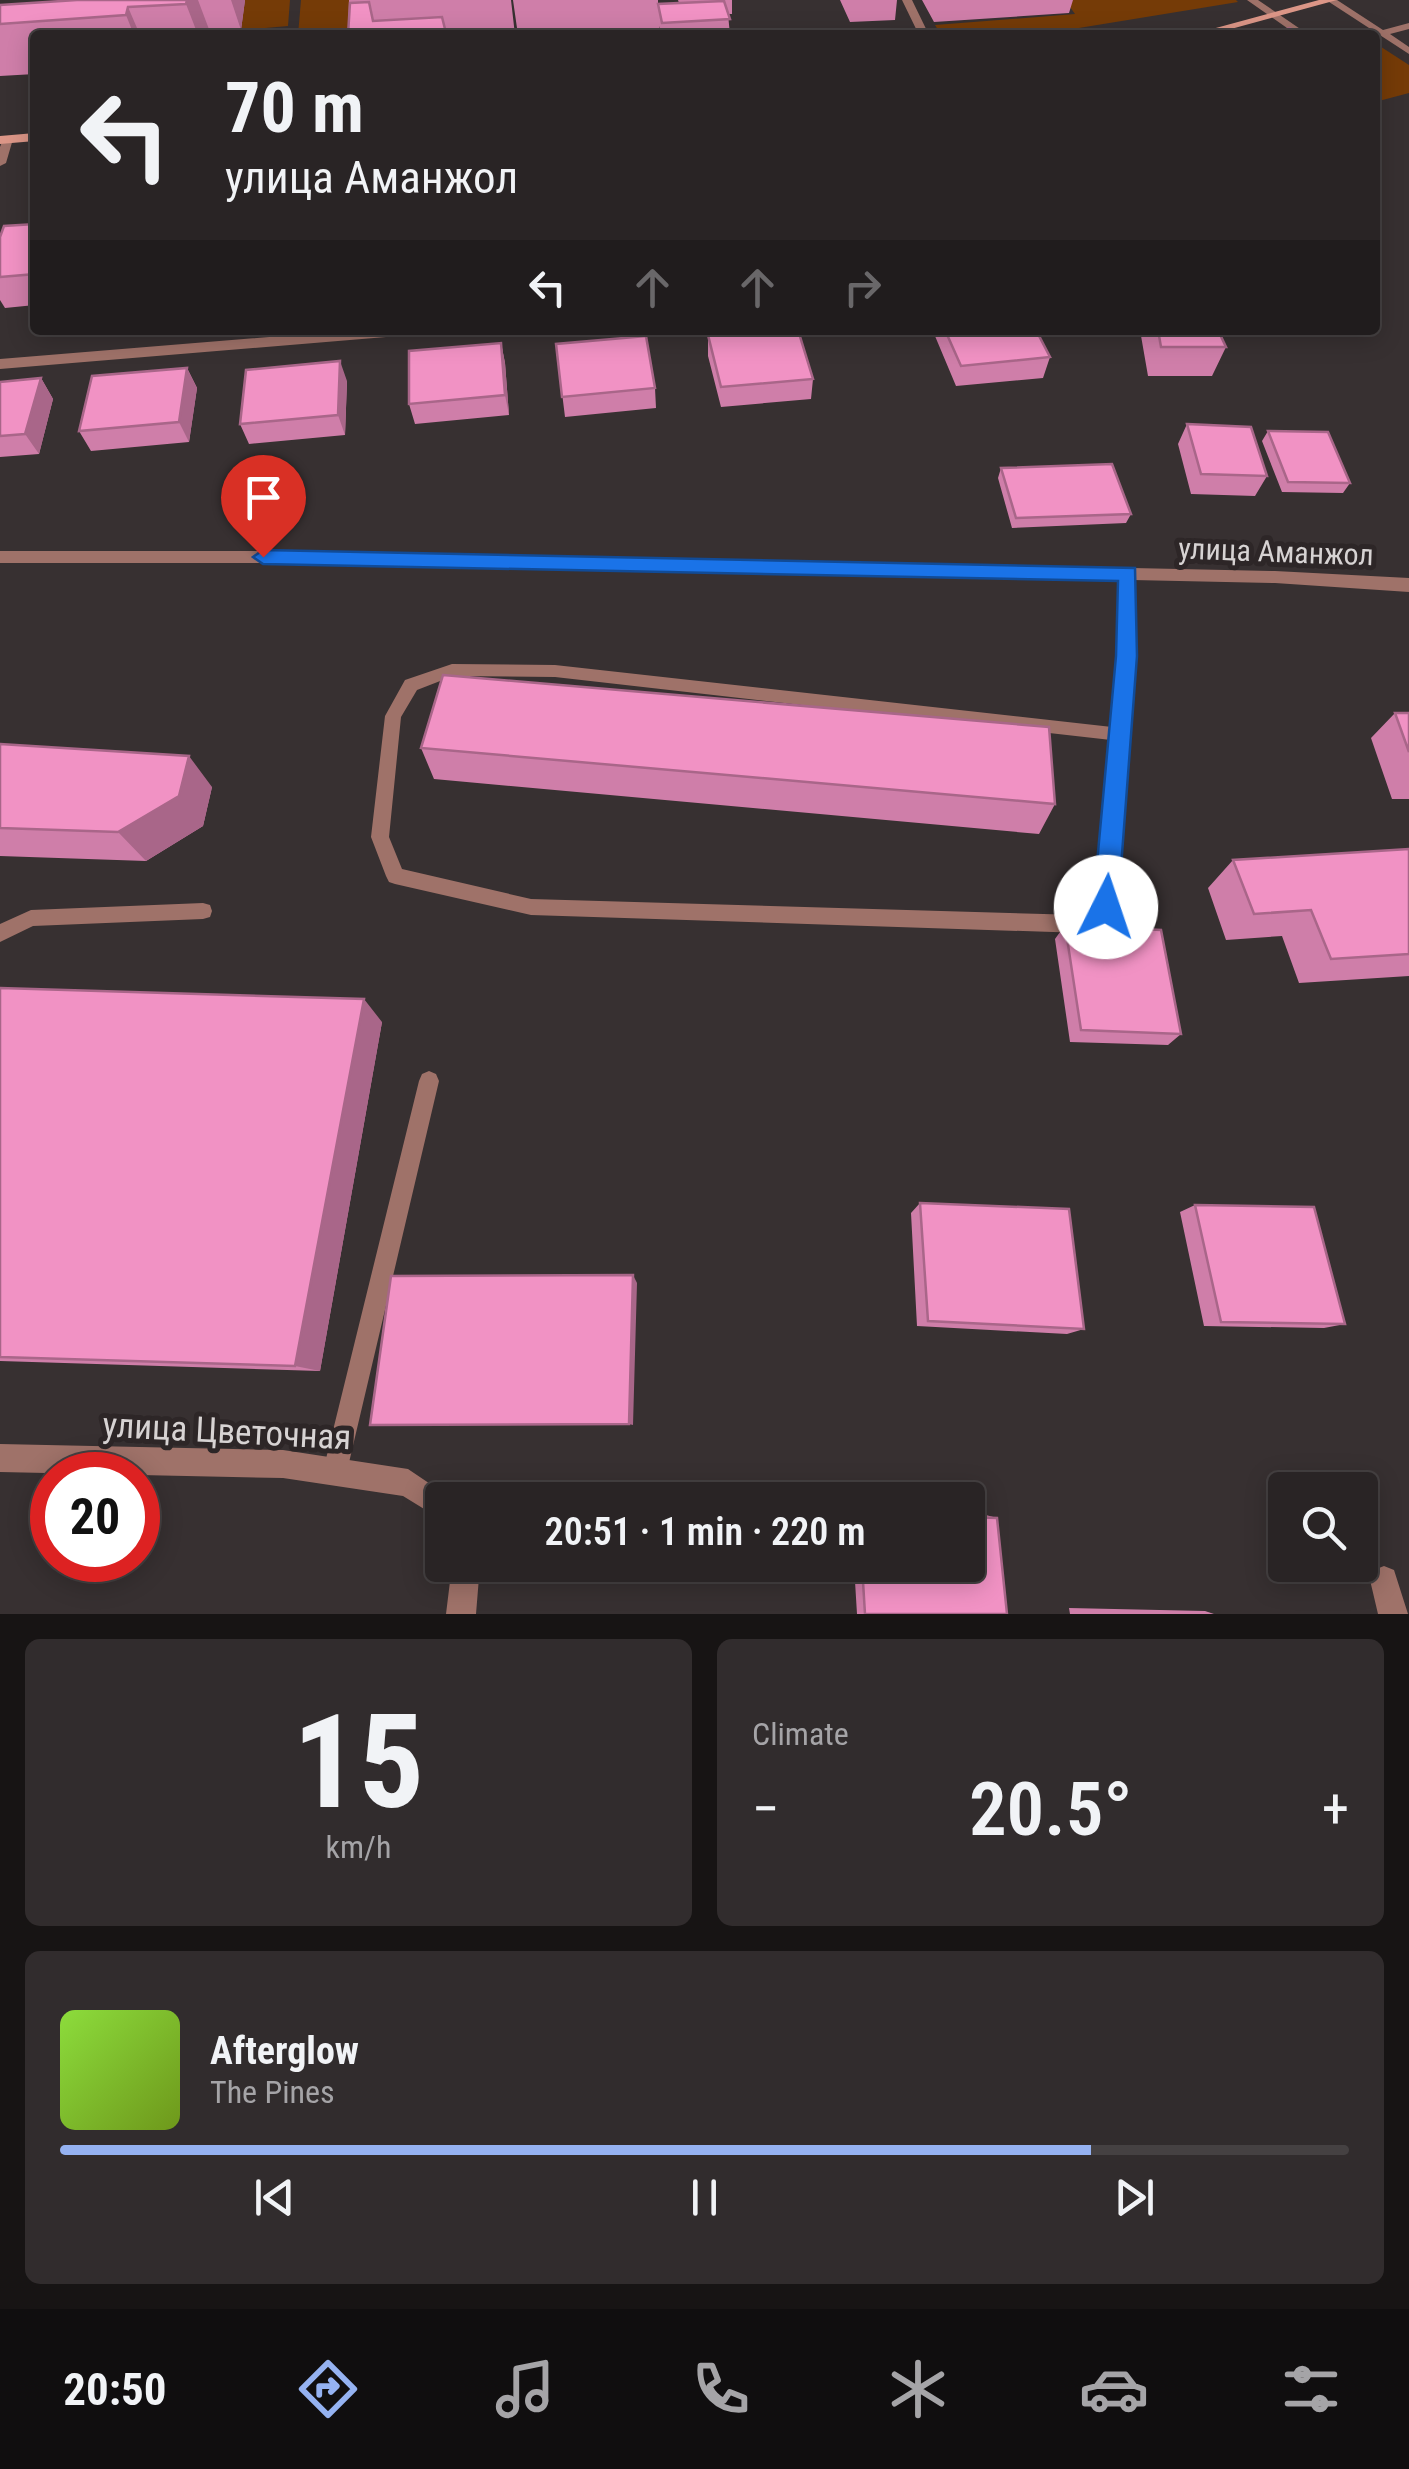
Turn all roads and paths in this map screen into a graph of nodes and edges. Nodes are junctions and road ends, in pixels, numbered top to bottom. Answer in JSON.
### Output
{"nodes":[{"id":1,"x":907,"y":0,"type":"edge"},
{"id":2,"x":1252,"y":0,"type":"edge"},
{"id":3,"x":1332,"y":0,"type":"edge"},
{"id":4,"x":1276,"y":15,"type":"junction"},
{"id":5,"x":1409,"y":26,"type":"edge"},
{"id":6,"x":922,"y":30,"type":"edge"},
{"id":7,"x":1216,"y":30,"type":"edge"},
{"id":8,"x":1297,"y":30,"type":"edge"},
{"id":9,"x":1379,"y":30,"type":"edge"},
{"id":10,"x":1382,"y":32,"type":"joint"},
{"id":11,"x":1409,"y":50,"type":"edge"},
{"id":12,"x":30,"y":138,"type":"edge"},
{"id":13,"x":4,"y":140,"type":"edge"},
{"id":14,"x":0,"y":162,"type":"edge"},
{"id":15,"x":350,"y":335,"type":"edge"},
{"id":16,"x":0,"y":364,"type":"edge"},
{"id":17,"x":0,"y":557,"type":"edge"},
{"id":18,"x":1128,"y":574,"type":"junction"},
{"id":19,"x":1409,"y":585,"type":"edge"},
{"id":20,"x":1117,"y":734,"type":"junction"},
{"id":21,"x":203,"y":911,"type":"dead end"},
{"id":22,"x":0,"y":932,"type":"edge"},
{"id":23,"x":429,"y":1081,"type":"dead end"},
{"id":24,"x":0,"y":1458,"type":"edge"},
{"id":25,"x":334,"y":1471,"type":"junction"},
{"id":26,"x":425,"y":1494,"type":"edge"},
{"id":27,"x":1384,"y":1580,"type":"dead end"},
{"id":28,"x":464,"y":1582,"type":"edge"},
{"id":29,"x":461,"y":1614,"type":"edge"},
{"id":30,"x":1393,"y":1614,"type":"edge"}],
"edges":[{"from":1,"to":6,"type":"lane"},
{"from":2,"to":4,"type":"lane"},
{"from":3,"to":4,"type":"main road"},
{"from":3,"to":9,"type":"lane"},
{"from":4,"to":7,"type":"main road"},
{"from":4,"to":8,"type":"lane"},
{"from":5,"to":10,"type":"lane"},
{"from":10,"to":11,"type":"lane"},
{"from":12,"to":13,"type":"main road"},
{"from":13,"to":14,"type":"lane"},
{"from":15,"to":16,"type":"street"},
{"from":17,"to":18,"type":"street","name":"улица Аманжол"},
{"from":18,"to":19,"type":"street","name":"улица Аманжол"},
{"from":18,"to":20,"type":"lane"},
{"from":20,"to":20,"type":"lane"},
{"from":21,"to":22,"type":"lane"},
{"from":23,"to":25,"type":"lane"},
{"from":24,"to":25,"type":"street","name":"улица Цветочная"},
{"from":25,"to":26,"type":"street","name":"улица Цветочная"},
{"from":27,"to":30,"type":"street"},
{"from":28,"to":29,"type":"street"}]}
